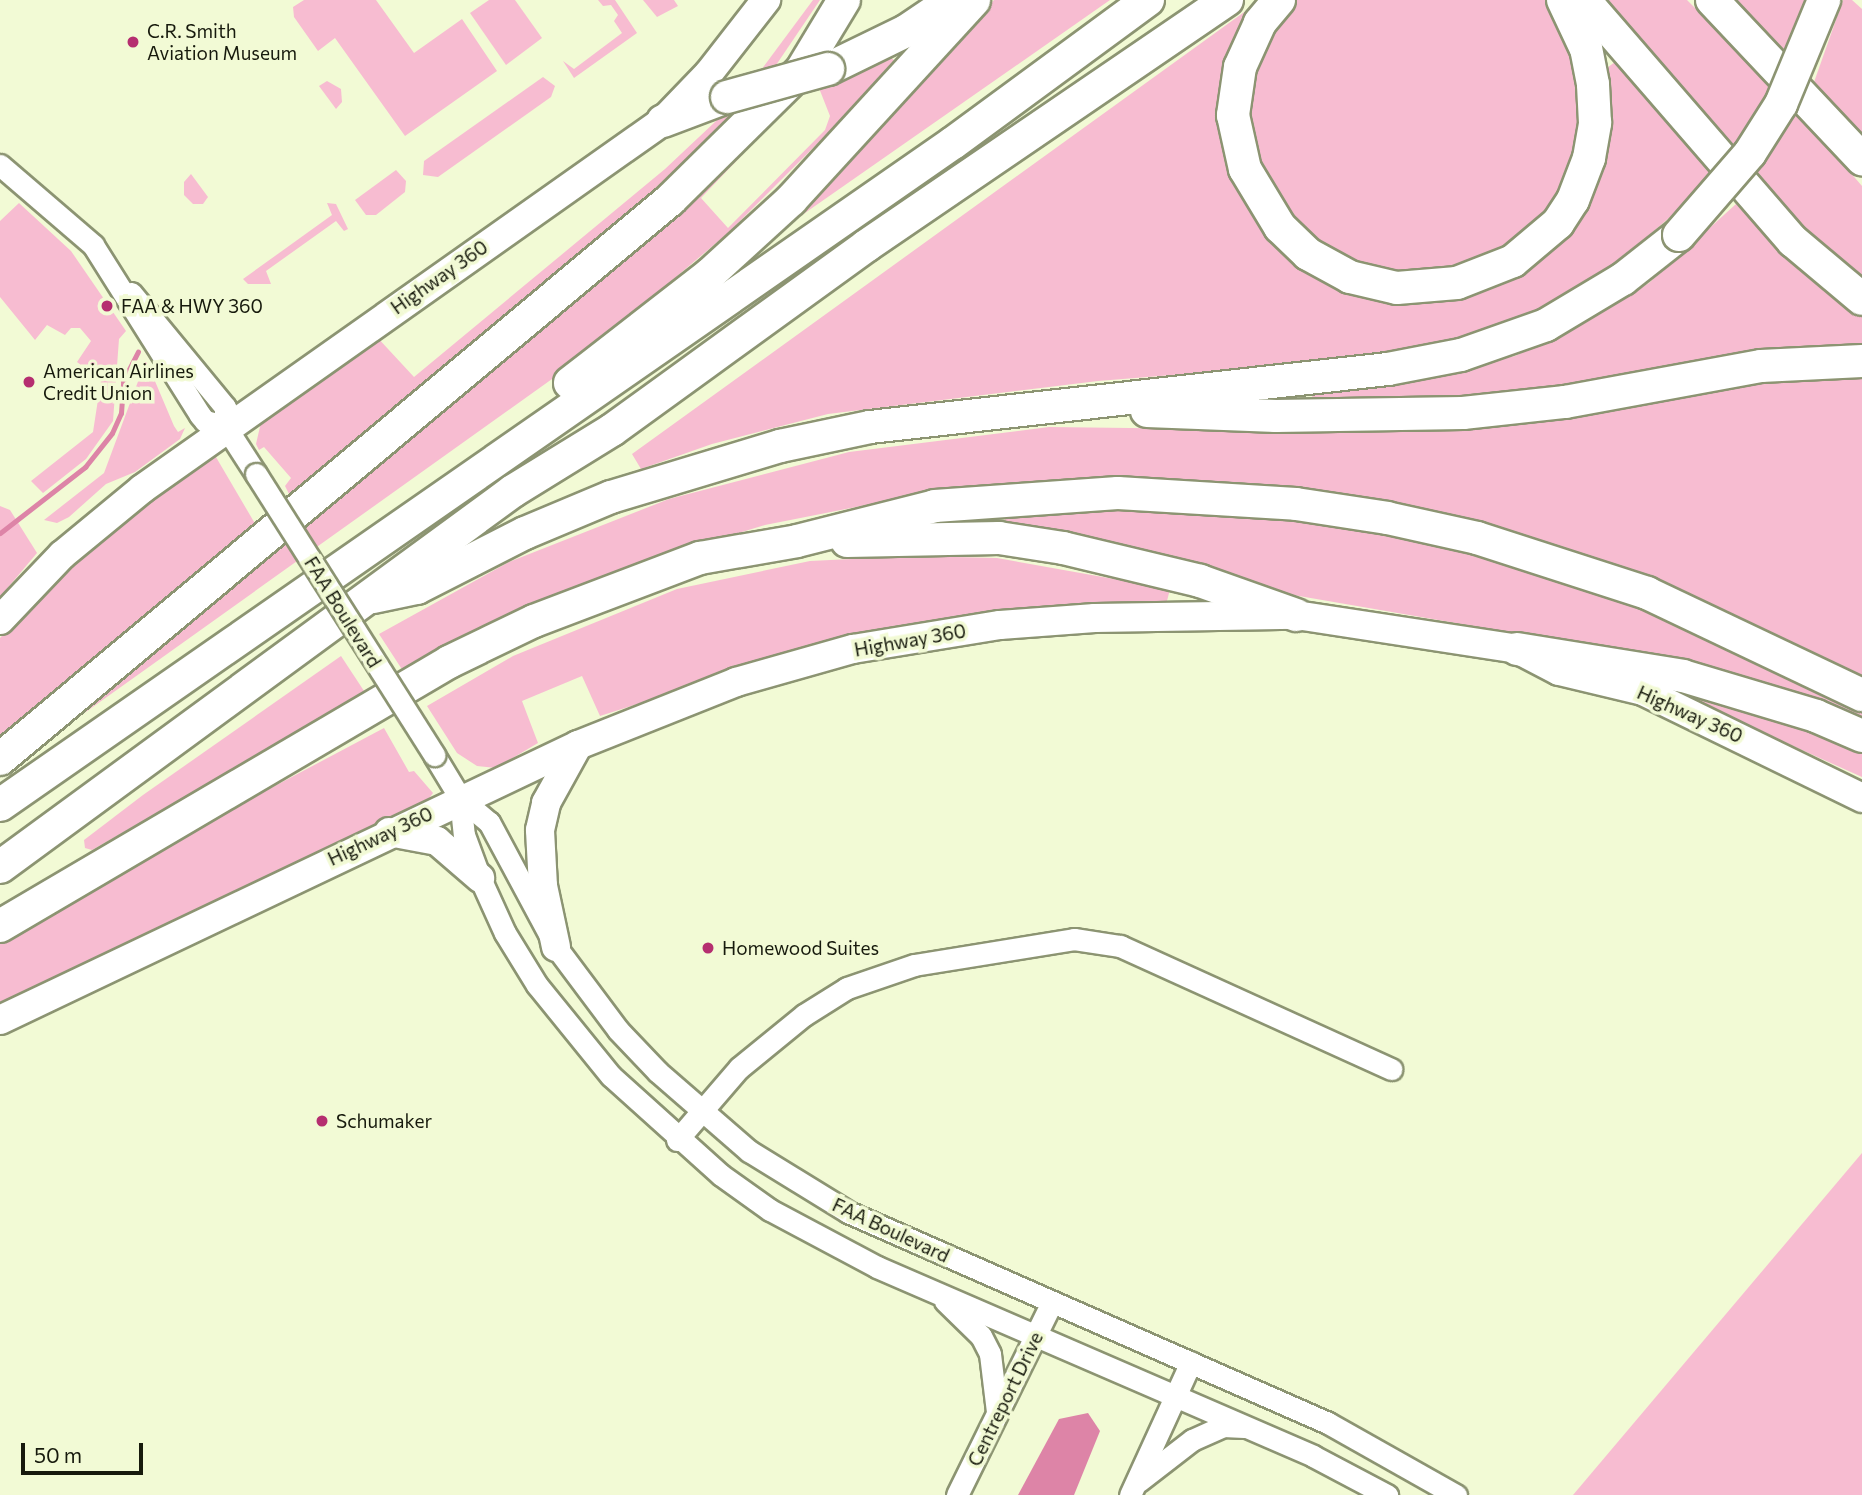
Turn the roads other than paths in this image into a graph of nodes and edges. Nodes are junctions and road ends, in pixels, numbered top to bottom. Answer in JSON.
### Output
{"nodes":[{"id":1,"x":766,"y":0,"type":"edge"},
{"id":2,"x":844,"y":0,"type":"edge"},
{"id":3,"x":952,"y":0,"type":"edge"},
{"id":4,"x":974,"y":0,"type":"edge"},
{"id":5,"x":1148,"y":0,"type":"edge"},
{"id":6,"x":1227,"y":0,"type":"edge"},
{"id":7,"x":1279,"y":0,"type":"edge"},
{"id":8,"x":1563,"y":0,"type":"edge"},
{"id":9,"x":1584,"y":0,"type":"edge"},
{"id":10,"x":1712,"y":0,"type":"edge"},
{"id":11,"x":1824,"y":0,"type":"edge"},
{"id":12,"x":663,"y":121,"type":"junction"},
{"id":13,"x":1862,"y":159,"type":"edge"},
{"id":14,"x":4,"y":175,"type":"edge"},
{"id":15,"x":1862,"y":299,"type":"edge"},
{"id":16,"x":1862,"y":361,"type":"edge"},
{"id":17,"x":1044,"y":407,"type":"junction"},
{"id":18,"x":225,"y":426,"type":"junction"},
{"id":19,"x":511,"y":448,"type":"junction"},
{"id":20,"x":796,"y":541,"type":"junction"},
{"id":21,"x":361,"y":600,"type":"junction"},
{"id":22,"x":1296,"y":615,"type":"junction"},
{"id":23,"x":0,"y":620,"type":"edge"},
{"id":24,"x":1517,"y":649,"type":"junction"},
{"id":25,"x":1862,"y":695,"type":"edge"},
{"id":26,"x":1862,"y":736,"type":"edge"},
{"id":27,"x":578,"y":745,"type":"junction"},
{"id":28,"x":0,"y":759,"type":"edge"},
{"id":29,"x":1862,"y":798,"type":"edge"},
{"id":30,"x":460,"y":799,"type":"junction"},
{"id":31,"x":0,"y":805,"type":"edge"},
{"id":32,"x":389,"y":832,"type":"junction"},
{"id":33,"x":0,"y":867,"type":"edge"},
{"id":34,"x":480,"y":878,"type":"junction"},
{"id":35,"x":0,"y":926,"type":"edge"},
{"id":36,"x":556,"y":947,"type":"junction"},
{"id":37,"x":0,"y":1020,"type":"edge"},
{"id":38,"x":1391,"y":1069,"type":"dead end"},
{"id":39,"x":703,"y":1113,"type":"junction"},
{"id":40,"x":677,"y":1140,"type":"junction"},
{"id":41,"x":936,"y":1293,"type":"junction"},
{"id":42,"x":1052,"y":1302,"type":"junction"},
{"id":43,"x":1035,"y":1335,"type":"junction"},
{"id":44,"x":1191,"y":1362,"type":"junction"},
{"id":45,"x":1176,"y":1395,"type":"junction"},
{"id":46,"x":997,"y":1418,"type":"junction"},
{"id":47,"x":1250,"y":1428,"type":"junction"},
{"id":48,"x":1133,"y":1490,"type":"edge"},
{"id":49,"x":957,"y":1495,"type":"edge"},
{"id":50,"x":1387,"y":1495,"type":"edge"},
{"id":51,"x":1456,"y":1495,"type":"edge"}],
"edges":[{"from":1,"to":12,"type":"main road","name":"Highway 360"},
{"from":2,"to":28,"type":"highway"},
{"from":3,"to":12,"type":"highway","bridge":true},
{"from":4,"to":19,"type":"highway"},
{"from":5,"to":19,"type":"highway"},
{"from":6,"to":21,"type":"highway"},
{"from":7,"to":8,"type":"highway"},
{"from":9,"to":15,"type":"highway"},
{"from":10,"to":13,"type":"highway"},
{"from":11,"to":17,"type":"highway","bridge":true},
{"from":12,"to":18,"type":"main road","name":"Highway 360"},
{"from":14,"to":18,"type":"street","name":"FAA Boulevard"},
{"from":16,"to":17,"type":"highway"},
{"from":17,"to":21,"type":"highway"},
{"from":18,"to":23,"type":"main road","name":"Highway 360"},
{"from":18,"to":30,"type":"street","name":"FAA Boulevard","bridge":true},
{"from":19,"to":31,"type":"highway"},
{"from":20,"to":22,"type":"highway"},
{"from":20,"to":25,"type":"highway"},
{"from":20,"to":35,"type":"highway"},
{"from":21,"to":33,"type":"highway"},
{"from":22,"to":24,"type":"main road","name":"Highway 360"},
{"from":22,"to":27,"type":"main road","name":"Highway 360"},
{"from":24,"to":26,"type":"highway"},
{"from":24,"to":29,"type":"main road","name":"Highway 360"},
{"from":27,"to":30,"type":"main road","name":"Highway 360"},
{"from":27,"to":36,"type":"main road"},
{"from":30,"to":32,"type":"main road","name":"Highway 360"},
{"from":30,"to":34,"type":"street","name":"FAA Boulevard"},
{"from":30,"to":36,"type":"street","name":"FAA Boulevard"},
{"from":32,"to":34,"type":"main road"},
{"from":32,"to":37,"type":"main road","name":"Highway 360"},
{"from":34,"to":40,"type":"street","name":"FAA Boulevard"},
{"from":36,"to":39,"type":"street","name":"FAA Boulevard"},
{"from":38,"to":39,"type":"street"},
{"from":39,"to":40,"type":"street"},
{"from":39,"to":42,"type":"street","name":"FAA Boulevard"},
{"from":40,"to":41,"type":"street","name":"FAA Boulevard"},
{"from":41,"to":43,"type":"street","name":"FAA Boulevard"},
{"from":41,"to":46,"type":"street"},
{"from":42,"to":43,"type":"street","name":"Centreport Drive"},
{"from":42,"to":44,"type":"street","name":"FAA Boulevard"},
{"from":43,"to":45,"type":"street","name":"FAA Boulevard"},
{"from":43,"to":46,"type":"street","name":"Centreport Drive"},
{"from":44,"to":45,"type":"street"},
{"from":44,"to":51,"type":"street","name":"FAA Boulevard"},
{"from":45,"to":47,"type":"street","name":"FAA Boulevard"},
{"from":45,"to":48,"type":"street"},
{"from":46,"to":49,"type":"street","name":"Centreport Drive"},
{"from":47,"to":48,"type":"street"},
{"from":47,"to":50,"type":"street","name":"FAA Boulevard"}]}
